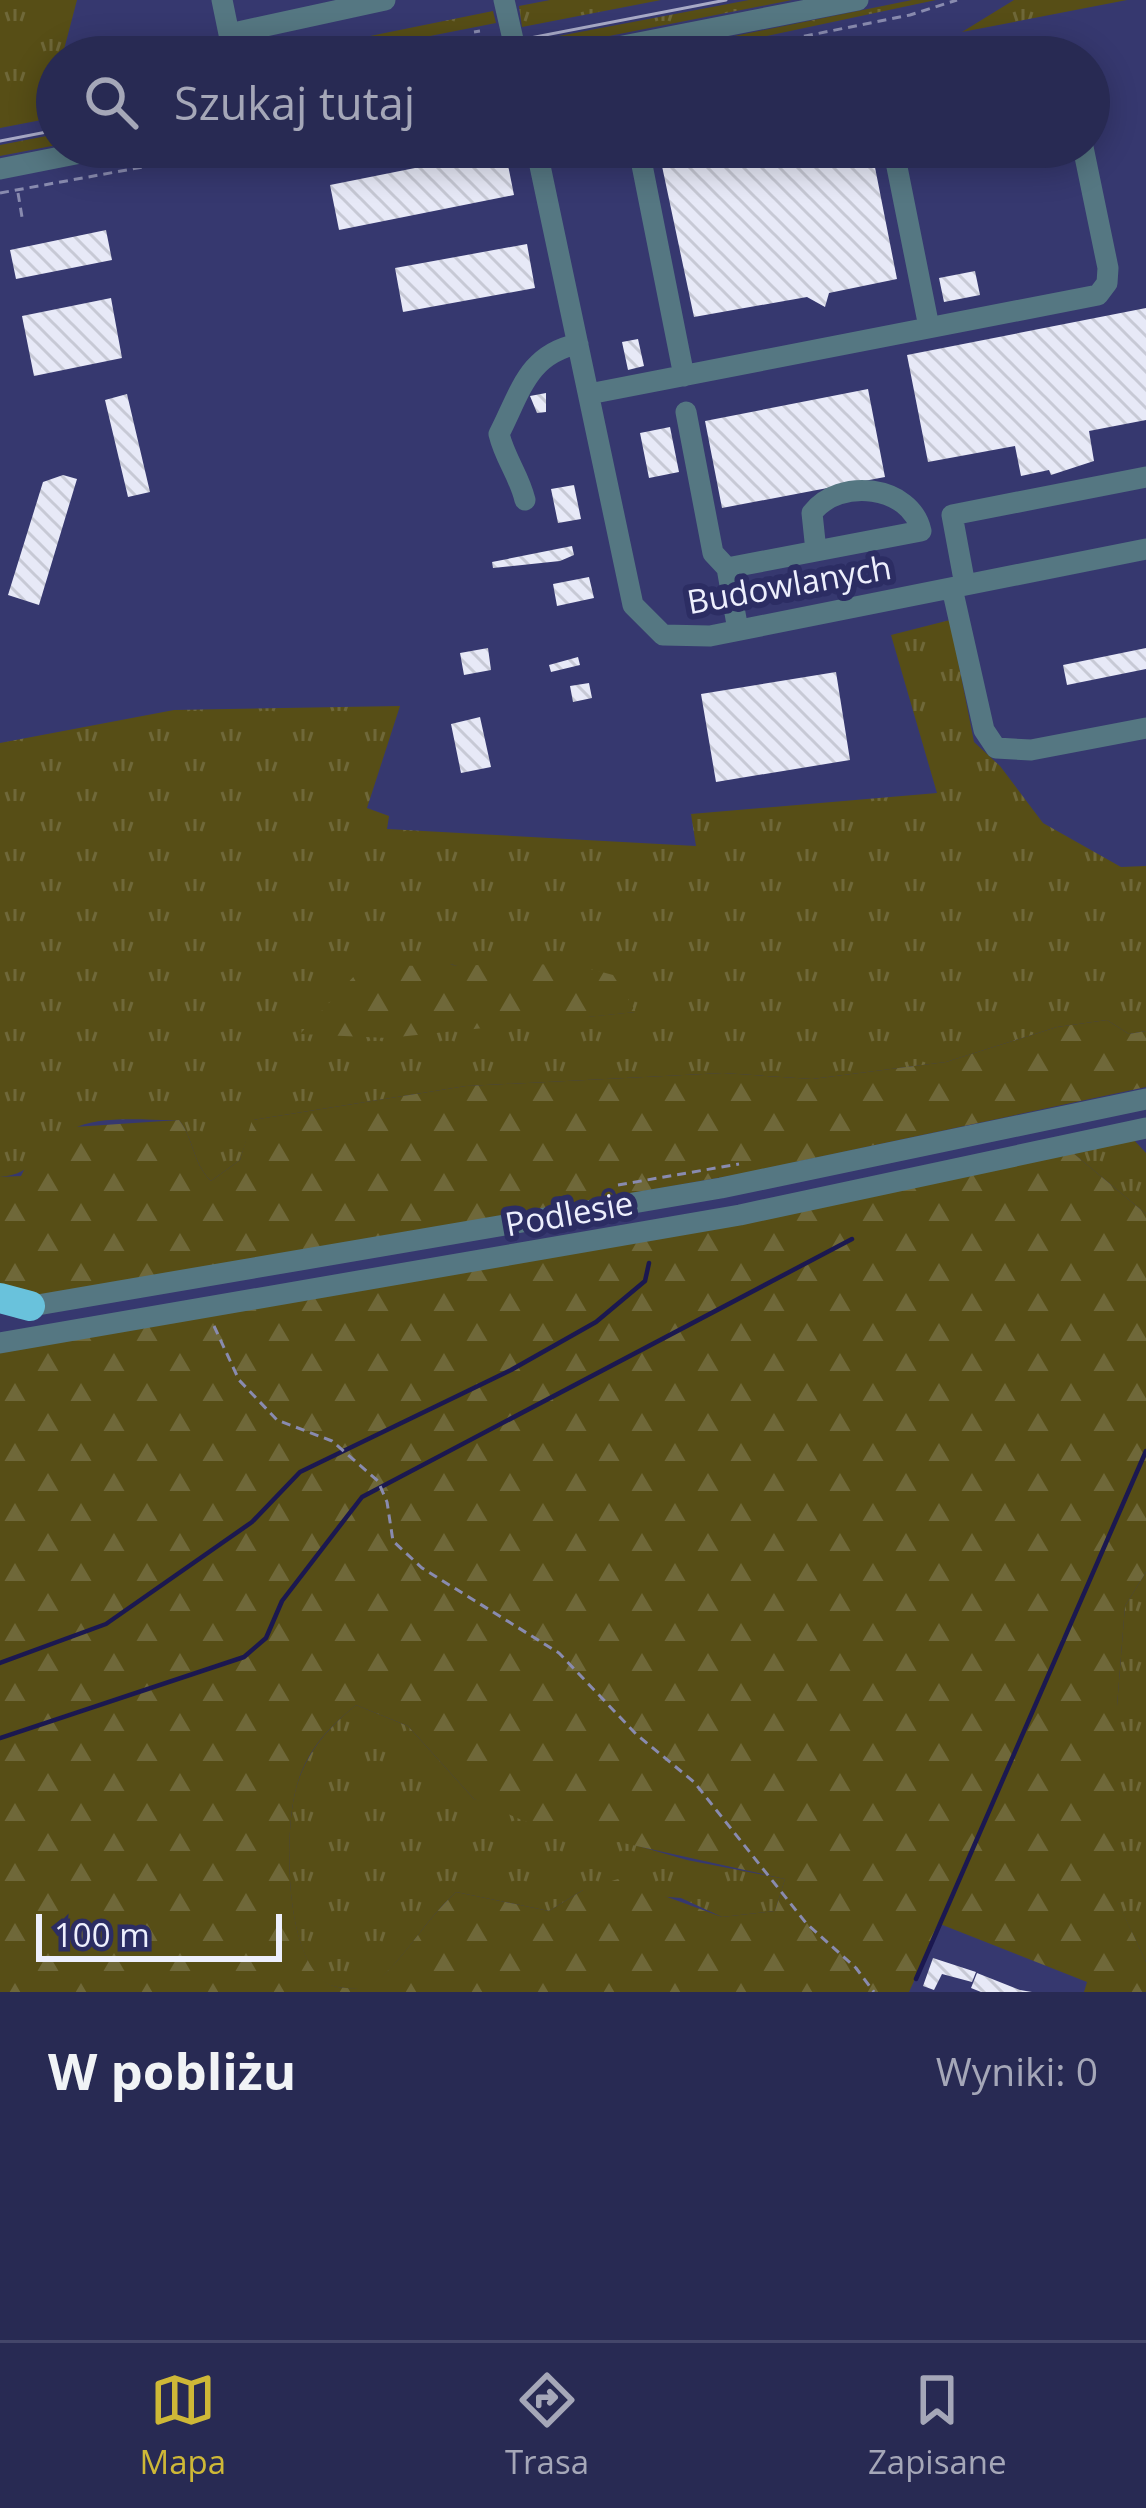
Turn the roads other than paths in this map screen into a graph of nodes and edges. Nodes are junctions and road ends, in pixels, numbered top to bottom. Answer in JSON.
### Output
{"nodes":[{"id":1,"x":222,"y":0,"type":"edge"},
{"id":2,"x":385,"y":0,"type":"edge"},
{"id":3,"x":505,"y":0,"type":"edge"},
{"id":4,"x":858,"y":0,"type":"edge"},
{"id":5,"x":513,"y":36,"type":"edge"},
{"id":6,"x":674,"y":36,"type":"edge"},
{"id":7,"x":36,"y":162,"type":"edge"},
{"id":8,"x":540,"y":168,"type":"edge"},
{"id":9,"x":643,"y":168,"type":"edge"},
{"id":10,"x":897,"y":168,"type":"edge"},
{"id":11,"x":1087,"y":168,"type":"edge"},
{"id":12,"x":0,"y":169,"type":"edge"},
{"id":13,"x":929,"y":327,"type":"junction"},
{"id":14,"x":578,"y":344,"type":"junction"},
{"id":15,"x":684,"y":376,"type":"junction"},
{"id":16,"x":589,"y":394,"type":"junction"},
{"id":17,"x":686,"y":412,"type":"dead end"},
{"id":18,"x":1146,"y":477,"type":"edge"},
{"id":19,"x":525,"y":500,"type":"dead end"},
{"id":20,"x":1146,"y":549,"type":"edge"},
{"id":21,"x":816,"y":551,"type":"junction"},
{"id":22,"x":727,"y":568,"type":"junction"},
{"id":23,"x":958,"y":587,"type":"junction"},
{"id":24,"x":739,"y":630,"type":"junction"},
{"id":25,"x":1146,"y":728,"type":"edge"},
{"id":26,"x":1146,"y":1099,"type":"edge"},
{"id":27,"x":1146,"y":1128,"type":"edge"},
{"id":28,"x":10,"y":1305,"type":"edge"},
{"id":29,"x":0,"y":1343,"type":"edge"}],
"edges":[{"from":1,"to":2,"type":"street"},
{"from":3,"to":5,"type":"street"},
{"from":4,"to":6,"type":"street"},
{"from":7,"to":12,"type":"street"},
{"from":8,"to":14,"type":"street","name":"Budowlanych"},
{"from":9,"to":15,"type":"street"},
{"from":10,"to":13,"type":"street"},
{"from":11,"to":13,"type":"street"},
{"from":13,"to":15,"type":"street"},
{"from":14,"to":16,"type":"street","name":"Budowlanych"},
{"from":14,"to":19,"type":"street"},
{"from":15,"to":16,"type":"street"},
{"from":16,"to":24,"type":"street","name":"Budowlanych"},
{"from":17,"to":22,"type":"street"},
{"from":18,"to":23,"type":"street"},
{"from":20,"to":23,"type":"street","name":"Budowlanych"},
{"from":21,"to":21,"type":"street"},
{"from":21,"to":22,"type":"street"},
{"from":22,"to":24,"type":"street"},
{"from":23,"to":24,"type":"street","name":"Budowlanych"},
{"from":23,"to":25,"type":"street"},
{"from":26,"to":28,"type":"street","name":"Podlesie"},
{"from":27,"to":29,"type":"street","name":"Podlesie"}]}
